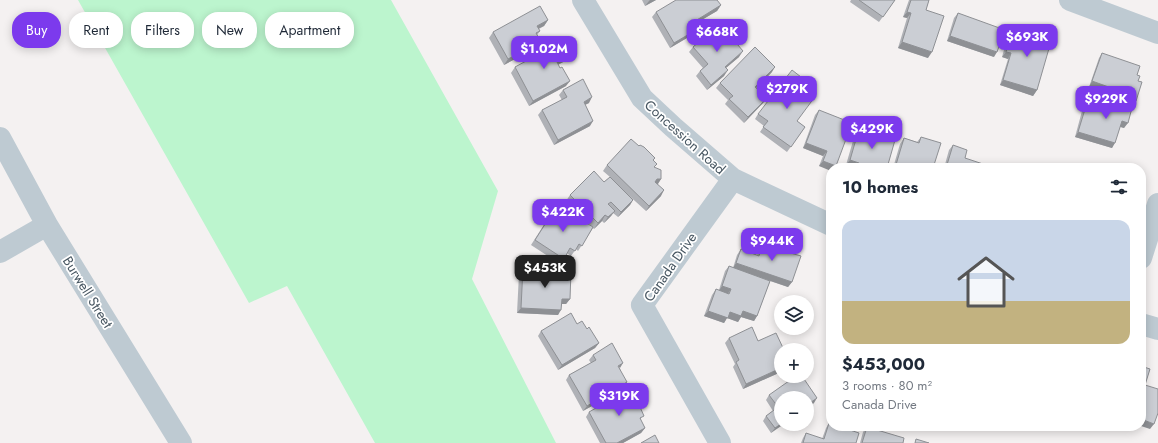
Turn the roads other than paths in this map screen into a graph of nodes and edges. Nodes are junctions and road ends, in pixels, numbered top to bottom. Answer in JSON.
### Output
{"nodes":[{"id":1,"x":583,"y":0,"type":"edge"},
{"id":2,"x":1070,"y":0,"type":"edge"},
{"id":3,"x":1158,"y":33,"type":"edge"},
{"id":4,"x":0,"y":138,"type":"edge"},
{"id":5,"x":733,"y":179,"type":"junction"},
{"id":6,"x":1158,"y":204,"type":"edge"},
{"id":7,"x":826,"y":223,"type":"edge"},
{"id":8,"x":47,"y":225,"type":"junction"},
{"id":9,"x":1146,"y":242,"type":"edge"},
{"id":10,"x":0,"y":252,"type":"edge"},
{"id":11,"x":1146,"y":325,"type":"edge"},
{"id":12,"x":1158,"y":329,"type":"edge"},
{"id":13,"x":181,"y":443,"type":"edge"},
{"id":14,"x":720,"y":443,"type":"edge"}],
"edges":[{"from":1,"to":5,"type":"street","name":"Concession Road"},
{"from":2,"to":3,"type":"street"},
{"from":4,"to":8,"type":"street","name":"Burwell Street"},
{"from":5,"to":7,"type":"street","name":"Concession Road"},
{"from":5,"to":14,"type":"street","name":"Canada Drive"},
{"from":6,"to":9,"type":"street"},
{"from":8,"to":10,"type":"street"},
{"from":8,"to":13,"type":"street","name":"Burwell Street"},
{"from":11,"to":12,"type":"street"}]}
